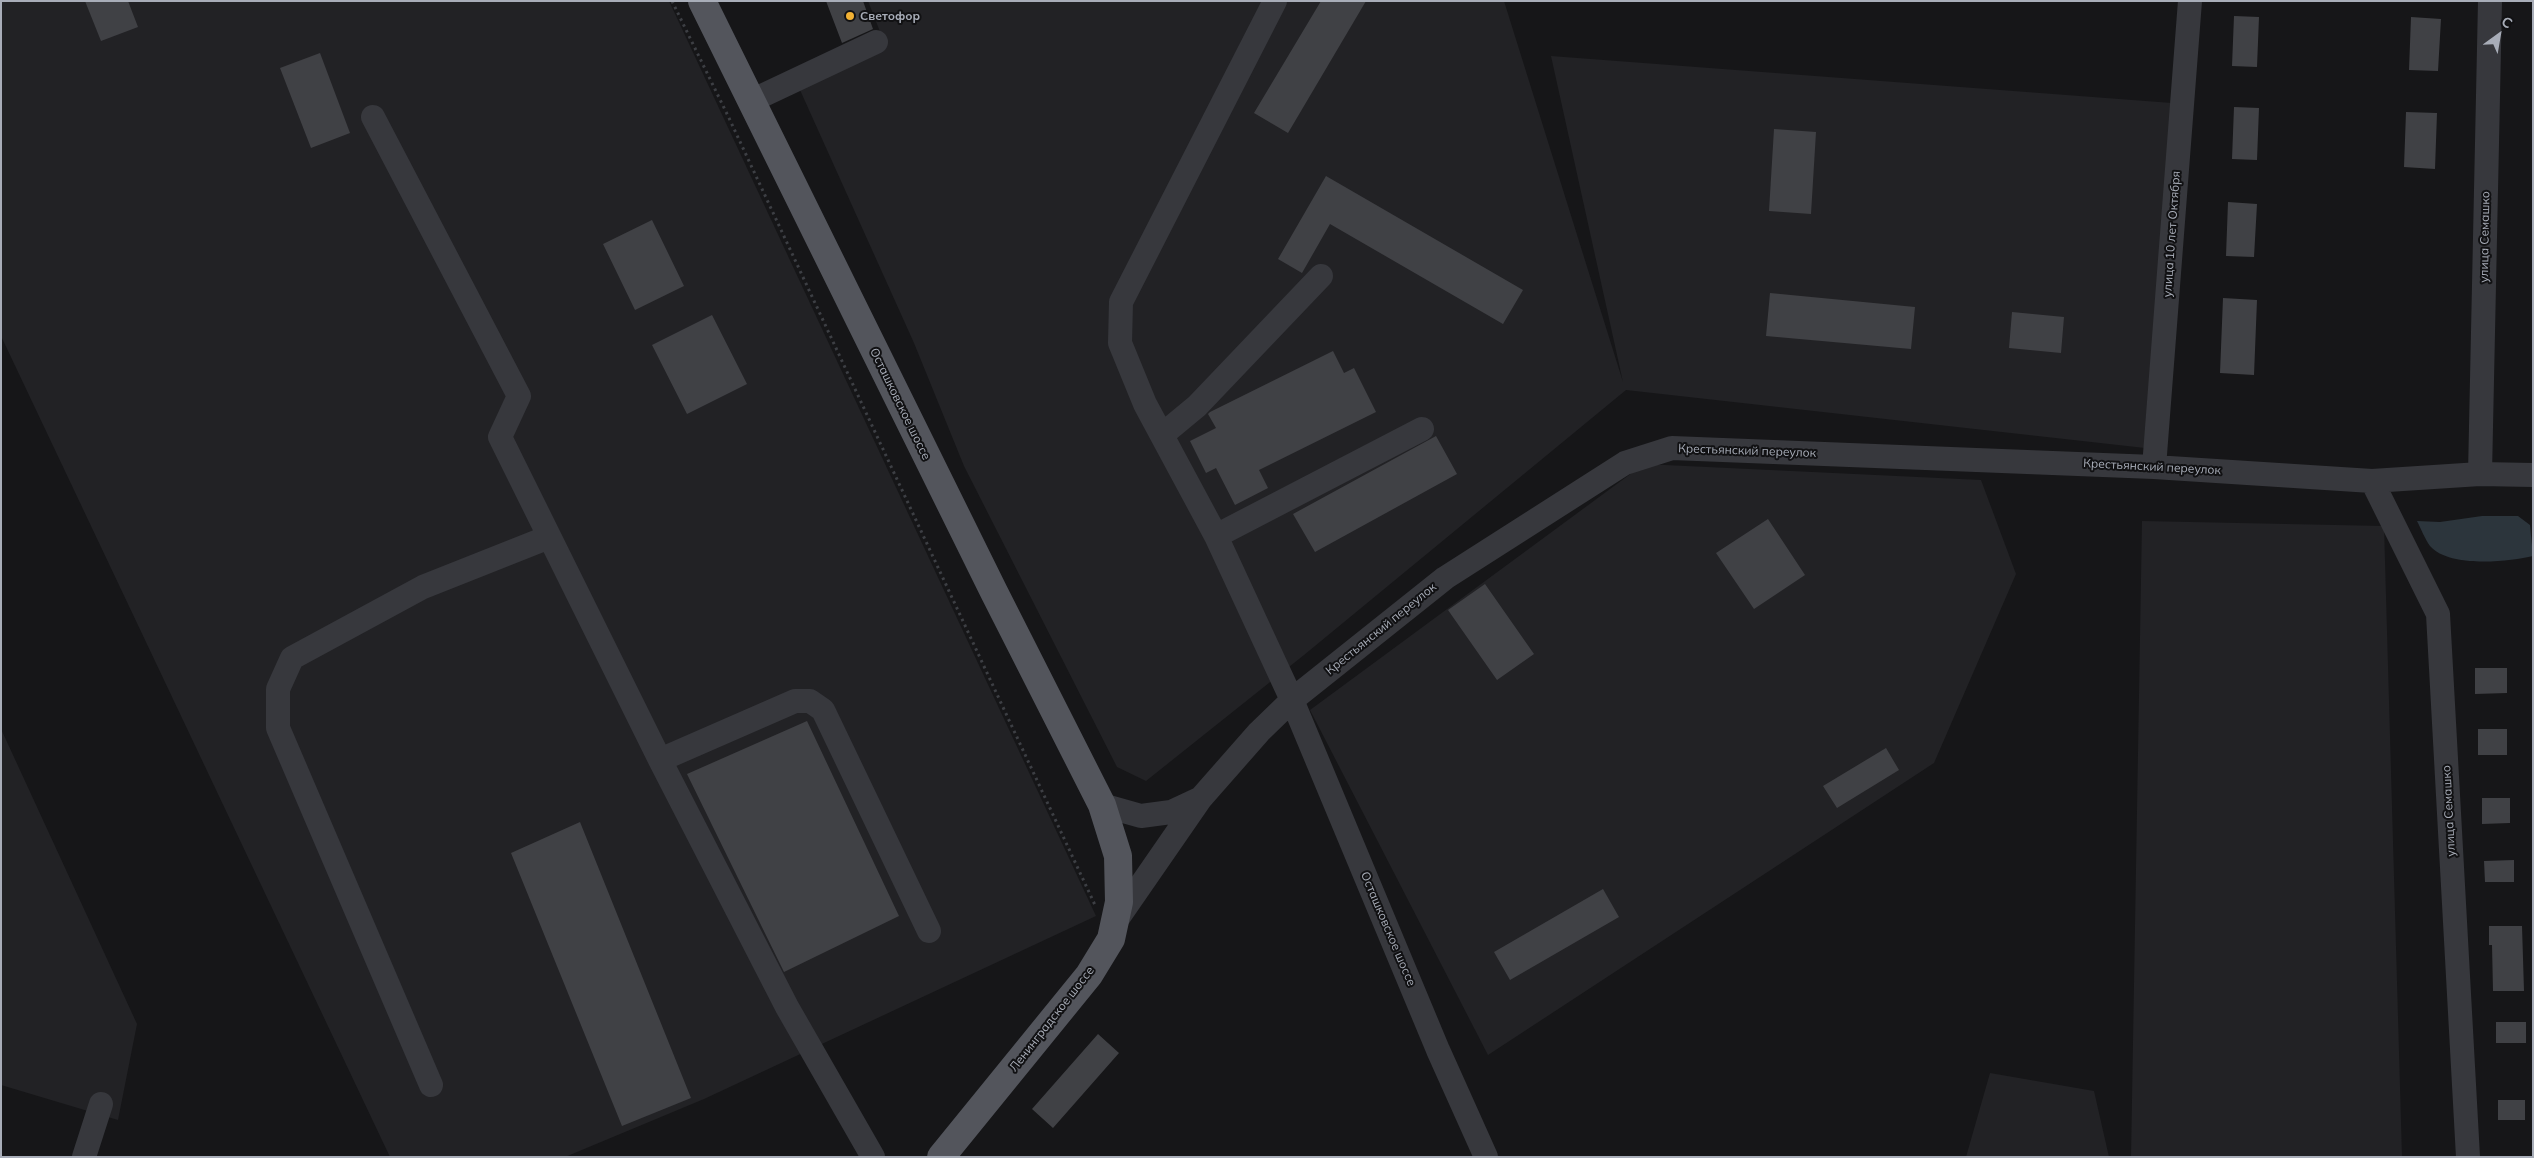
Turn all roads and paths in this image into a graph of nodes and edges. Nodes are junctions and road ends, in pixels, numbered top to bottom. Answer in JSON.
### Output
{"nodes":[{"id":1,"x":672,"y":1,"type":"edge"},
{"id":2,"x":702,"y":1,"type":"edge"},
{"id":3,"x":1275,"y":1,"type":"edge"},
{"id":4,"x":2190,"y":1,"type":"edge"},
{"id":5,"x":2490,"y":1,"type":"edge"},
{"id":6,"x":876,"y":42,"type":"dead end"},
{"id":7,"x":751,"y":101,"type":"junction"},
{"id":8,"x":373,"y":117,"type":"dead end"},
{"id":9,"x":1321,"y":276,"type":"dead end"},
{"id":10,"x":1422,"y":429,"type":"dead end"},
{"id":11,"x":1162,"y":435,"type":"junction"},
{"id":12,"x":2154,"y":467,"type":"junction"},
{"id":13,"x":2480,"y":474,"type":"junction"},
{"id":14,"x":2533,"y":475,"type":"edge"},
{"id":15,"x":2372,"y":481,"type":"junction"},
{"id":16,"x":1216,"y":536,"type":"junction"},
{"id":17,"x":549,"y":537,"type":"junction"},
{"id":18,"x":1292,"y":700,"type":"junction"},
{"id":19,"x":660,"y":760,"type":"junction"},
{"id":20,"x":1200,"y":798,"type":"junction"},
{"id":21,"x":1102,"y":804,"type":"junction"},
{"id":22,"x":1114,"y":930,"type":"junction"},
{"id":23,"x":929,"y":931,"type":"dead end"},
{"id":24,"x":431,"y":1085,"type":"dead end"},
{"id":25,"x":101,"y":1104,"type":"dead end"},
{"id":26,"x":84,"y":1157,"type":"edge"},
{"id":27,"x":873,"y":1157,"type":"edge"},
{"id":28,"x":941,"y":1157,"type":"edge"},
{"id":29,"x":1486,"y":1157,"type":"edge"},
{"id":30,"x":2468,"y":1157,"type":"edge"}],
"edges":[{"from":1,"to":22,"type":"path"},
{"from":2,"to":7,"type":"main road","name":"Осташковское шоссе"},
{"from":3,"to":11,"type":"street","name":"Осташковское шоссе"},
{"from":4,"to":12,"type":"street","name":"улица 10 лет Октября"},
{"from":5,"to":13,"type":"street","name":"улица Семашко"},
{"from":6,"to":7,"type":"street"},
{"from":7,"to":21,"type":"main road","name":"Осташковское шоссе"},
{"from":8,"to":17,"type":"street"},
{"from":9,"to":11,"type":"street"},
{"from":10,"to":16,"type":"street"},
{"from":11,"to":16,"type":"street","name":"Осташковское шоссе"},
{"from":12,"to":15,"type":"street","name":"Крестьянский переулок"},
{"from":12,"to":18,"type":"street","name":"Крестьянский переулок"},
{"from":13,"to":14,"type":"street","name":"Крестьянский переулок"},
{"from":13,"to":15,"type":"street","name":"Крестьянский переулок"},
{"from":15,"to":30,"type":"street","name":"улица Семашко"},
{"from":16,"to":18,"type":"street","name":"Осташковское шоссе"},
{"from":17,"to":19,"type":"street"},
{"from":17,"to":24,"type":"street"},
{"from":18,"to":20,"type":"street","name":"Крестьянский переулок"},
{"from":18,"to":29,"type":"street","name":"Осташковское шоссе"},
{"from":19,"to":23,"type":"street"},
{"from":19,"to":27,"type":"street"},
{"from":20,"to":21,"type":"street"},
{"from":20,"to":22,"type":"street","name":"Крестьянский переулок"},
{"from":21,"to":22,"type":"main road","name":"Ленинградское шоссе"},
{"from":22,"to":28,"type":"main road","name":"Ленинградское шоссе"},
{"from":25,"to":26,"type":"street"}]}
